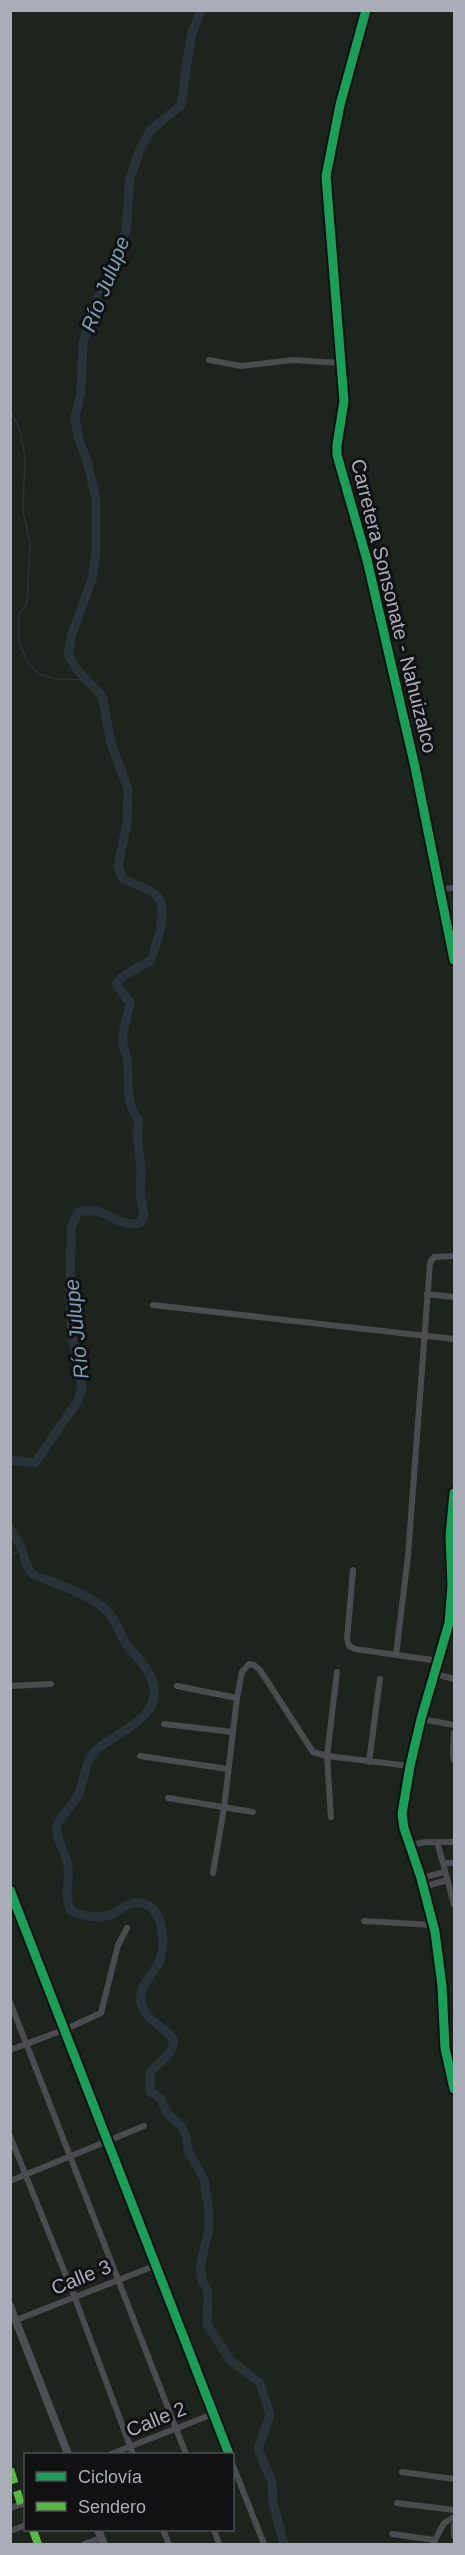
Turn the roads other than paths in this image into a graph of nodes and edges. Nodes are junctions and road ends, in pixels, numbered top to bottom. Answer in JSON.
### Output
{"nodes":[{"id":1,"x":366,"y":10,"type":"edge"},
{"id":2,"x":209,"y":360,"type":"dead end"},
{"id":3,"x":341,"y":363,"type":"junction"},
{"id":4,"x":454,"y":888,"type":"edge"},
{"id":5,"x":440,"y":889,"type":"junction"},
{"id":6,"x":454,"y":960,"type":"edge"},
{"id":7,"x":454,"y":1256,"type":"edge"},
{"id":8,"x":427,"y":1294,"type":"junction"},
{"id":9,"x":454,"y":1297,"type":"edge"},
{"id":10,"x":153,"y":1305,"type":"dead end"},
{"id":11,"x":424,"y":1335,"type":"junction"},
{"id":12,"x":454,"y":1340,"type":"edge"},
{"id":13,"x":454,"y":1493,"type":"edge"},
{"id":14,"x":353,"y":1570,"type":"dead end"},
{"id":15,"x":452,"y":1623,"type":"edge"},
{"id":16,"x":396,"y":1655,"type":"junction"},
{"id":17,"x":438,"y":1661,"type":"junction"},
{"id":18,"x":337,"y":1672,"type":"dead end"},
{"id":19,"x":435,"y":1674,"type":"junction"},
{"id":20,"x":454,"y":1678,"type":"edge"},
{"id":21,"x":380,"y":1679,"type":"dead end"},
{"id":22,"x":51,"y":1684,"type":"dead end"},
{"id":23,"x":10,"y":1686,"type":"edge"},
{"id":24,"x":177,"y":1686,"type":"dead end"},
{"id":25,"x":237,"y":1698,"type":"junction"},
{"id":26,"x":421,"y":1719,"type":"junction"},
{"id":27,"x":164,"y":1724,"type":"dead end"},
{"id":28,"x":454,"y":1725,"type":"edge"},
{"id":29,"x":232,"y":1732,"type":"junction"},
{"id":30,"x":454,"y":1733,"type":"edge"},
{"id":31,"x":140,"y":1756,"type":"dead end"},
{"id":32,"x":327,"y":1756,"type":"junction"},
{"id":33,"x":454,"y":1760,"type":"edge"},
{"id":34,"x":369,"y":1762,"type":"junction"},
{"id":35,"x":410,"y":1767,"type":"junction"},
{"id":36,"x":228,"y":1769,"type":"junction"},
{"id":37,"x":168,"y":1798,"type":"dead end"},
{"id":38,"x":224,"y":1808,"type":"junction"},
{"id":39,"x":252,"y":1812,"type":"dead end"},
{"id":40,"x":331,"y":1817,"type":"dead end"},
{"id":41,"x":437,"y":1842,"type":"junction"},
{"id":42,"x":454,"y":1842,"type":"edge"},
{"id":43,"x":410,"y":1845,"type":"junction"},
{"id":44,"x":443,"y":1863,"type":"junction"},
{"id":45,"x":454,"y":1863,"type":"edge"},
{"id":46,"x":444,"y":1872,"type":"junction"},
{"id":47,"x":213,"y":1873,"type":"dead end"},
{"id":48,"x":421,"y":1878,"type":"junction"},
{"id":49,"x":447,"y":1880,"type":"junction"},
{"id":50,"x":423,"y":1887,"type":"junction"},
{"id":51,"x":10,"y":1890,"type":"edge"},
{"id":52,"x":454,"y":1905,"type":"edge"},
{"id":53,"x":364,"y":1921,"type":"dead end"},
{"id":54,"x":433,"y":1925,"type":"junction"},
{"id":55,"x":127,"y":1928,"type":"dead end"},
{"id":56,"x":10,"y":2002,"type":"edge"},
{"id":57,"x":66,"y":2030,"type":"junction"},
{"id":58,"x":27,"y":2044,"type":"junction"},
{"id":59,"x":10,"y":2050,"type":"edge"},
{"id":60,"x":454,"y":2089,"type":"edge"},
{"id":61,"x":144,"y":2126,"type":"dead end"},
{"id":62,"x":10,"y":2136,"type":"edge"},
{"id":63,"x":108,"y":2141,"type":"junction"},
{"id":64,"x":71,"y":2157,"type":"junction"},
{"id":65,"x":25,"y":2175,"type":"junction"},
{"id":66,"x":10,"y":2181,"type":"edge"},
{"id":67,"x":157,"y":2265,"type":"junction"},
{"id":68,"x":120,"y":2280,"type":"junction"},
{"id":69,"x":75,"y":2298,"type":"junction"},
{"id":70,"x":10,"y":2306,"type":"edge"},
{"id":71,"x":16,"y":2320,"type":"junction"},
{"id":72,"x":213,"y":2414,"type":"junction"},
{"id":73,"x":176,"y":2429,"type":"junction"},
{"id":74,"x":130,"y":2447,"type":"junction"},
{"id":75,"x":68,"y":2453,"type":"edge"},
{"id":76,"x":114,"y":2453,"type":"edge"},
{"id":77,"x":133,"y":2453,"type":"edge"},
{"id":78,"x":186,"y":2453,"type":"edge"},
{"id":79,"x":229,"y":2453,"type":"edge"},
{"id":80,"x":234,"y":2468,"type":"edge"},
{"id":81,"x":402,"y":2472,"type":"dead end"},
{"id":82,"x":454,"y":2479,"type":"edge"},
{"id":83,"x":397,"y":2502,"type":"dead end"},
{"id":84,"x":454,"y":2510,"type":"edge"},
{"id":85,"x":454,"y":2517,"type":"edge"},
{"id":86,"x":454,"y":2524,"type":"edge"},
{"id":87,"x":24,"y":2526,"type":"edge"},
{"id":88,"x":13,"y":2530,"type":"dead end"},
{"id":89,"x":392,"y":2534,"type":"dead end"},
{"id":90,"x":454,"y":2536,"type":"edge"},
{"id":91,"x":102,"y":2541,"type":"edge"},
{"id":92,"x":434,"y":2542,"type":"edge"},
{"id":93,"x":84,"y":2544,"type":"edge"},
{"id":94,"x":264,"y":2544,"type":"edge"}],
"edges":[{"from":1,"to":3,"type":"street","name":"Carretera Sonsonate - Nahuizalco"},
{"from":2,"to":3,"type":"street"},
{"from":3,"to":5,"type":"street","name":"Carretera Sonsonate - Nahuizalco"},
{"from":4,"to":5,"type":"street"},
{"from":5,"to":6,"type":"street","name":"Carretera Sonsonate - Nahuizalco"},
{"from":7,"to":8,"type":"street"},
{"from":8,"to":9,"type":"street"},
{"from":8,"to":11,"type":"street"},
{"from":10,"to":11,"type":"street"},
{"from":11,"to":12,"type":"street"},
{"from":11,"to":16,"type":"street"},
{"from":13,"to":15,"type":"street"},
{"from":14,"to":16,"type":"street"},
{"from":15,"to":17,"type":"street"},
{"from":16,"to":17,"type":"street"},
{"from":17,"to":19,"type":"street"},
{"from":18,"to":32,"type":"street"},
{"from":19,"to":20,"type":"street"},
{"from":19,"to":26,"type":"street"},
{"from":21,"to":34,"type":"street"},
{"from":22,"to":23,"type":"street"},
{"from":24,"to":25,"type":"street"},
{"from":25,"to":29,"type":"street"},
{"from":25,"to":32,"type":"street"},
{"from":26,"to":28,"type":"street"},
{"from":26,"to":35,"type":"street"},
{"from":27,"to":29,"type":"street"},
{"from":29,"to":36,"type":"street"},
{"from":30,"to":33,"type":"street"},
{"from":31,"to":36,"type":"street"},
{"from":32,"to":34,"type":"street"},
{"from":32,"to":40,"type":"street"},
{"from":34,"to":35,"type":"street"},
{"from":35,"to":43,"type":"street"},
{"from":36,"to":38,"type":"street"},
{"from":37,"to":38,"type":"street"},
{"from":38,"to":39,"type":"street"},
{"from":38,"to":47,"type":"street"},
{"from":41,"to":42,"type":"street"},
{"from":41,"to":43,"type":"street"},
{"from":41,"to":44,"type":"street"},
{"from":43,"to":48,"type":"street"},
{"from":44,"to":45,"type":"street"},
{"from":44,"to":46,"type":"street"},
{"from":46,"to":48,"type":"street"},
{"from":46,"to":49,"type":"street"},
{"from":48,"to":50,"type":"street"},
{"from":49,"to":50,"type":"street"},
{"from":49,"to":52,"type":"street"},
{"from":50,"to":54,"type":"street"},
{"from":51,"to":57,"type":"street"},
{"from":53,"to":54,"type":"street"},
{"from":54,"to":60,"type":"street"},
{"from":55,"to":57,"type":"street"},
{"from":56,"to":58,"type":"street"},
{"from":57,"to":58,"type":"street"},
{"from":57,"to":63,"type":"street"},
{"from":58,"to":59,"type":"street"},
{"from":58,"to":64,"type":"street"},
{"from":61,"to":63,"type":"street"},
{"from":62,"to":65,"type":"street"},
{"from":63,"to":64,"type":"street"},
{"from":63,"to":67,"type":"street"},
{"from":64,"to":65,"type":"street"},
{"from":64,"to":68,"type":"street"},
{"from":65,"to":66,"type":"street"},
{"from":65,"to":69,"type":"street"},
{"from":67,"to":68,"type":"street","name":"Calle 3"},
{"from":67,"to":72,"type":"street"},
{"from":68,"to":69,"type":"street","name":"Calle 3"},
{"from":68,"to":73,"type":"street"},
{"from":69,"to":71,"type":"street","name":"Calle 3"},
{"from":69,"to":74,"type":"street"},
{"from":70,"to":71,"type":"main road"},
{"from":71,"to":75,"type":"main road"},
{"from":72,"to":73,"type":"street","name":"Calle 2"},
{"from":72,"to":79,"type":"street"},
{"from":73,"to":74,"type":"street","name":"Calle 2"},
{"from":73,"to":78,"type":"street"},
{"from":74,"to":76,"type":"street","name":"Calle 2"},
{"from":74,"to":77,"type":"street"},
{"from":80,"to":94,"type":"street"},
{"from":81,"to":82,"type":"street"},
{"from":83,"to":84,"type":"street"},
{"from":85,"to":92,"type":"street"},
{"from":86,"to":90,"type":"street"},
{"from":87,"to":88,"type":"street"},
{"from":89,"to":92,"type":"street"},
{"from":91,"to":93,"type":"street"}]}
